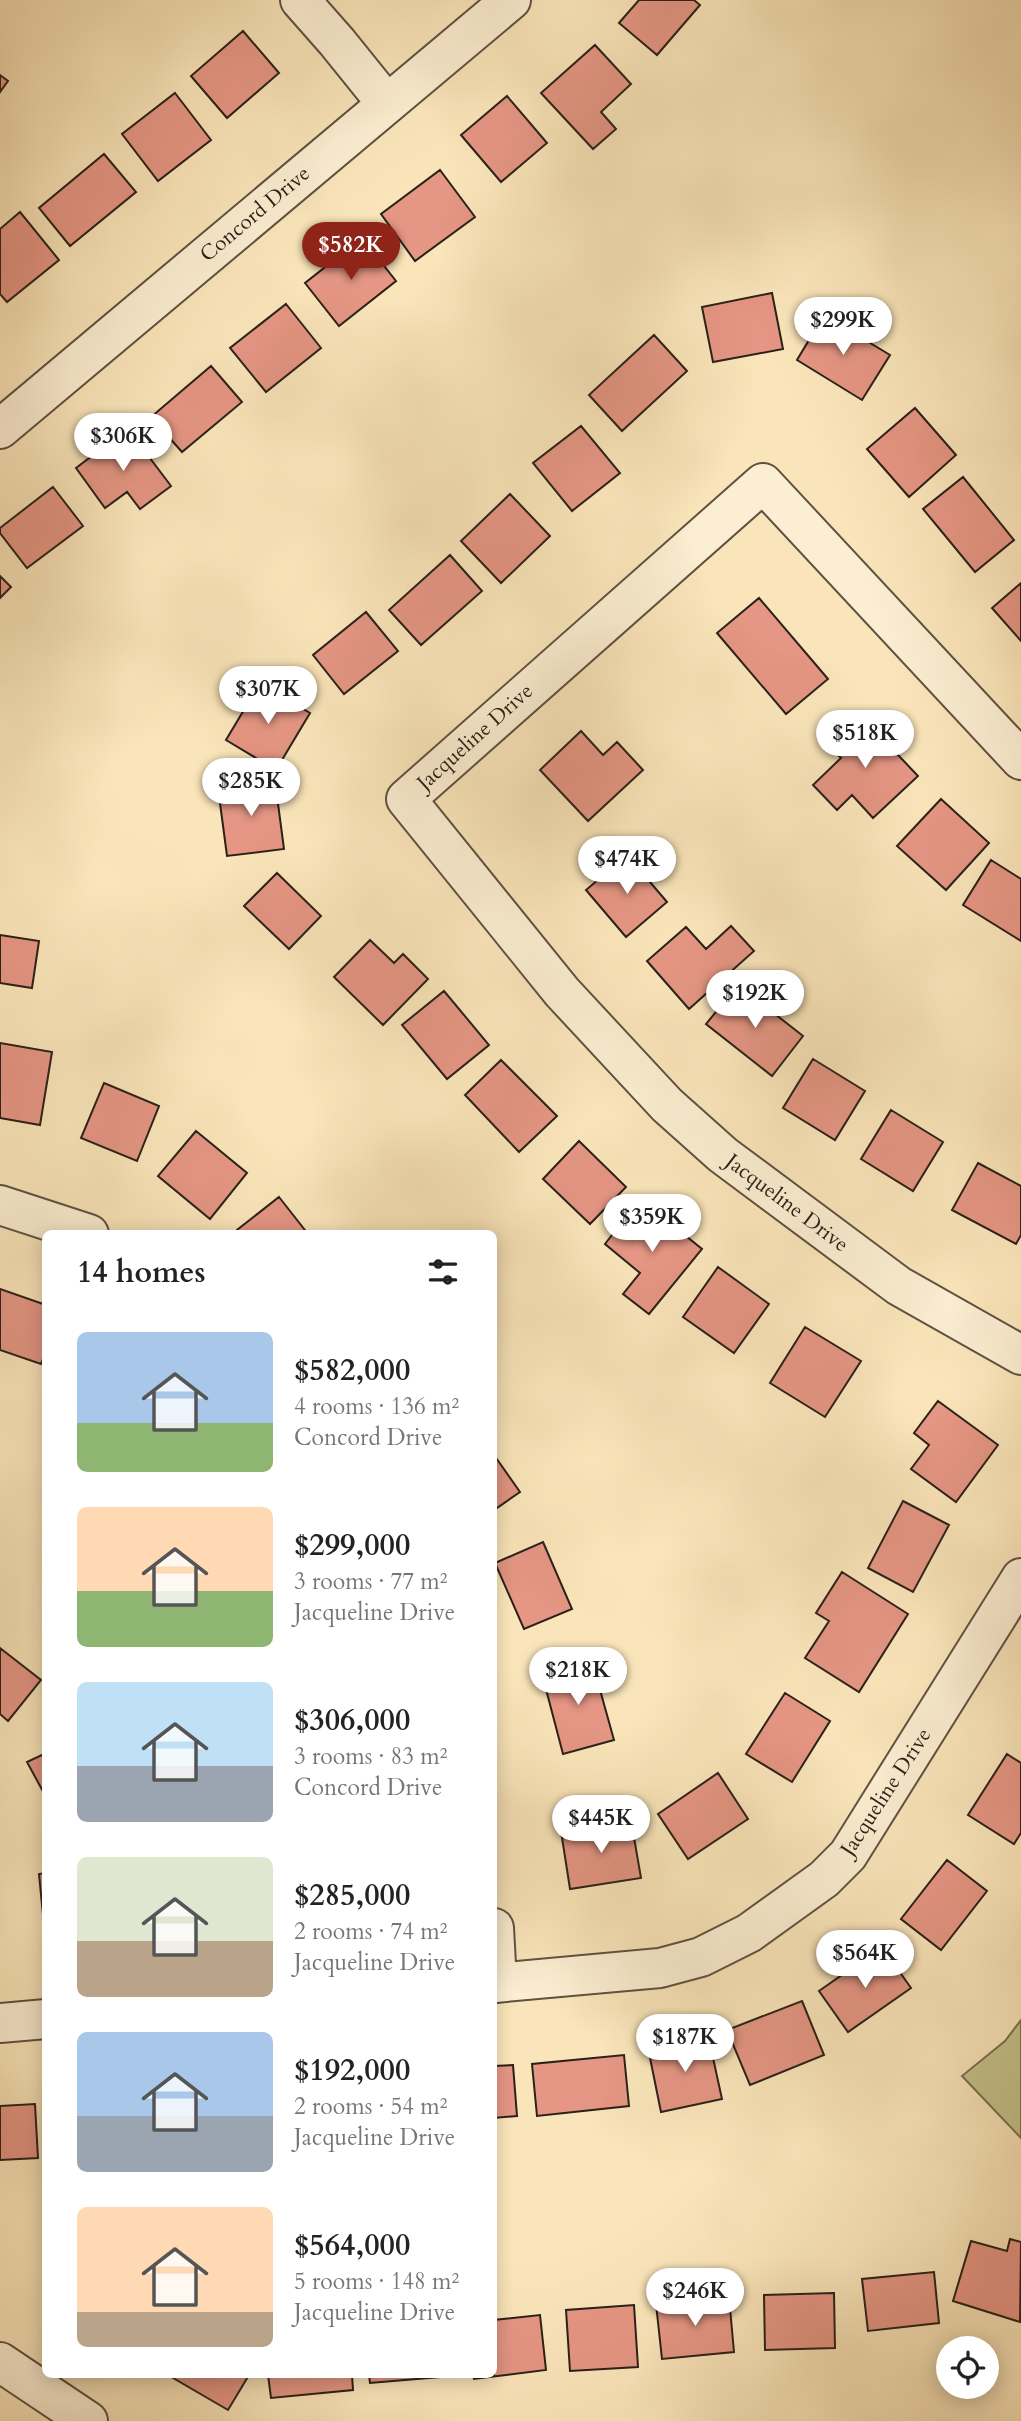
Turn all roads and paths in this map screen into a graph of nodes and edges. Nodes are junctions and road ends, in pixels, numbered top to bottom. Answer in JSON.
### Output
{"nodes":[{"id":1,"x":300,"y":0,"type":"edge"},
{"id":2,"x":511,"y":0,"type":"edge"},
{"id":3,"x":387,"y":104,"type":"junction"},
{"id":4,"x":4,"y":416,"type":"edge"},
{"id":5,"x":1021,"y":760,"type":"edge"},
{"id":6,"x":0,"y":1205,"type":"edge"},
{"id":7,"x":77,"y":1230,"type":"edge"},
{"id":8,"x":1021,"y":1355,"type":"edge"},
{"id":9,"x":1021,"y":1578,"type":"edge"},
{"id":10,"x":497,"y":1983,"type":"edge"},
{"id":11,"x":42,"y":2019,"type":"edge"},
{"id":12,"x":0,"y":2023,"type":"edge"},
{"id":13,"x":0,"y":2362,"type":"edge"},
{"id":14,"x":88,"y":2421,"type":"edge"}],
"edges":[{"from":1,"to":3,"type":"street"},
{"from":2,"to":3,"type":"street","name":"Concord Drive"},
{"from":3,"to":4,"type":"street","name":"Concord Drive"},
{"from":5,"to":8,"type":"street","name":"Jacqueline Drive"},
{"from":6,"to":7,"type":"street"},
{"from":9,"to":10,"type":"street","name":"Jacqueline Drive"},
{"from":11,"to":12,"type":"street"},
{"from":13,"to":14,"type":"street"}]}
